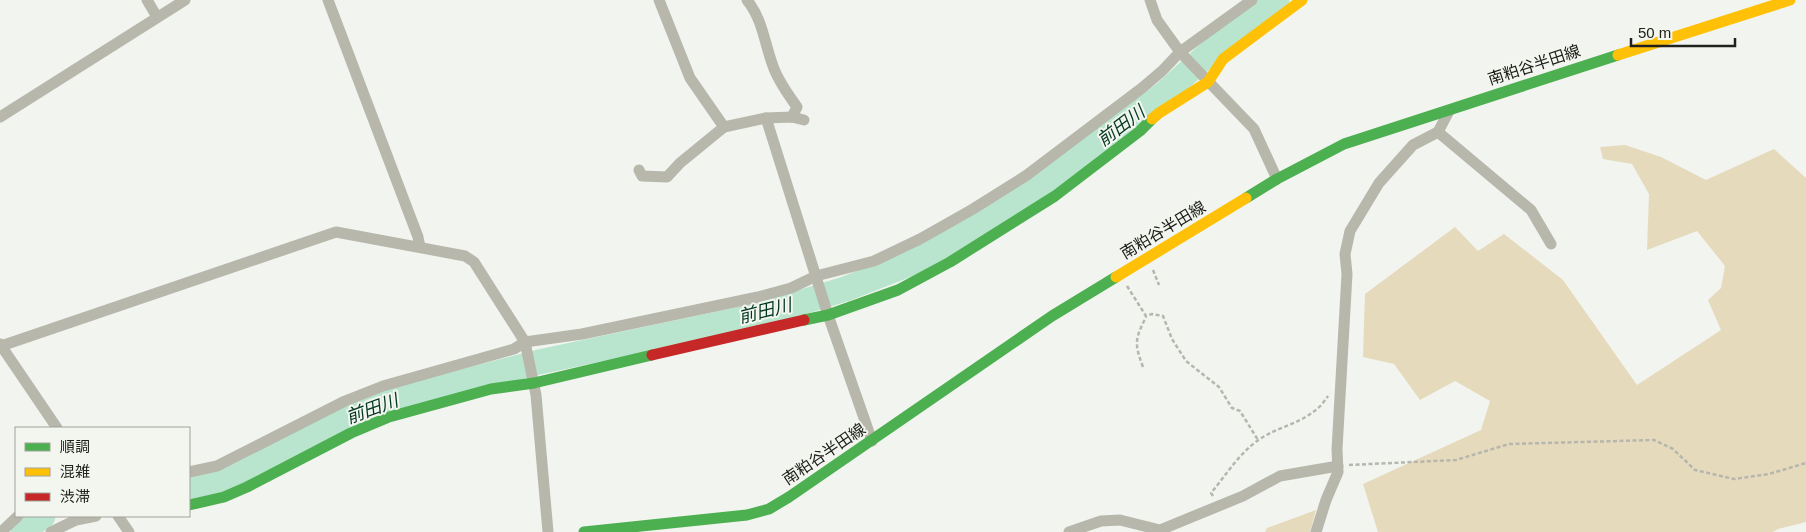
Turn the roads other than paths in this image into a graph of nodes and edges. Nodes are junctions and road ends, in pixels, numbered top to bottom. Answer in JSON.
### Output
{"nodes":[{"id":1,"x":147,"y":0,"type":"edge"},
{"id":2,"x":185,"y":0,"type":"edge"},
{"id":3,"x":328,"y":0,"type":"edge"},
{"id":4,"x":659,"y":0,"type":"edge"},
{"id":5,"x":747,"y":0,"type":"edge"},
{"id":6,"x":1150,"y":0,"type":"edge"},
{"id":7,"x":1252,"y":0,"type":"edge"},
{"id":8,"x":1302,"y":0,"type":"edge"},
{"id":9,"x":1790,"y":0,"type":"edge"},
{"id":10,"x":158,"y":17,"type":"junction"},
{"id":11,"x":1180,"y":52,"type":"junction"},
{"id":12,"x":1208,"y":82,"type":"junction"},
{"id":13,"x":1449,"y":111,"type":"junction"},
{"id":14,"x":0,"y":117,"type":"edge"},
{"id":15,"x":792,"y":117,"type":"junction"},
{"id":16,"x":766,"y":118,"type":"junction"},
{"id":17,"x":804,"y":120,"type":"dead end"},
{"id":18,"x":724,"y":127,"type":"junction"},
{"id":19,"x":1438,"y":132,"type":"junction"},
{"id":20,"x":639,"y":170,"type":"dead end"},
{"id":21,"x":1277,"y":179,"type":"junction"},
{"id":22,"x":1551,"y":244,"type":"dead end"},
{"id":23,"x":420,"y":247,"type":"junction"},
{"id":24,"x":818,"y":280,"type":"junction"},
{"id":25,"x":828,"y":312,"type":"junction"},
{"id":26,"x":1,"y":345,"type":"edge"},
{"id":27,"x":526,"y":345,"type":"junction"},
{"id":28,"x":534,"y":383,"type":"junction"},
{"id":29,"x":56,"y":427,"type":"edge"},
{"id":30,"x":872,"y":441,"type":"junction"},
{"id":31,"x":1338,"y":466,"type":"junction"},
{"id":32,"x":190,"y":472,"type":"edge"},
{"id":33,"x":190,"y":505,"type":"edge"},
{"id":34,"x":17,"y":517,"type":"edge"},
{"id":35,"x":91,"y":517,"type":"edge"},
{"id":36,"x":119,"y":517,"type":"edge"},
{"id":37,"x":1,"y":532,"type":"edge"},
{"id":38,"x":51,"y":532,"type":"edge"},
{"id":39,"x":129,"y":532,"type":"edge"},
{"id":40,"x":548,"y":532,"type":"edge"},
{"id":41,"x":584,"y":532,"type":"edge"},
{"id":42,"x":1069,"y":532,"type":"edge"},
{"id":43,"x":1316,"y":532,"type":"edge"}],
"edges":[{"from":1,"to":10,"type":"street"},
{"from":2,"to":10,"type":"street"},
{"from":3,"to":23,"type":"street"},
{"from":4,"to":18,"type":"street"},
{"from":5,"to":15,"type":"street"},
{"from":6,"to":11,"type":"street"},
{"from":7,"to":11,"type":"street"},
{"from":8,"to":12,"type":"main road"},
{"from":9,"to":13,"type":"main road","name":"南粕谷半田線"},
{"from":10,"to":14,"type":"street"},
{"from":11,"to":12,"type":"street"},
{"from":11,"to":24,"type":"street"},
{"from":12,"to":21,"type":"street"},
{"from":12,"to":25,"type":"main road"},
{"from":13,"to":19,"type":"street"},
{"from":13,"to":21,"type":"main road","name":"南粕谷半田線"},
{"from":15,"to":16,"type":"street"},
{"from":15,"to":17,"type":"street"},
{"from":16,"to":18,"type":"street"},
{"from":16,"to":24,"type":"street"},
{"from":18,"to":20,"type":"street"},
{"from":19,"to":22,"type":"street"},
{"from":19,"to":31,"type":"street"},
{"from":21,"to":30,"type":"main road","name":"南粕谷半田線"},
{"from":23,"to":26,"type":"street"},
{"from":23,"to":27,"type":"street"},
{"from":24,"to":25,"type":"street"},
{"from":24,"to":27,"type":"street"},
{"from":25,"to":28,"type":"main road"},
{"from":25,"to":30,"type":"street"},
{"from":26,"to":29,"type":"street"},
{"from":27,"to":28,"type":"street"},
{"from":27,"to":32,"type":"street"},
{"from":28,"to":33,"type":"main road"},
{"from":28,"to":40,"type":"street"},
{"from":30,"to":41,"type":"main road","name":"南粕谷半田線"},
{"from":31,"to":42,"type":"street"},
{"from":31,"to":43,"type":"street"},
{"from":34,"to":37,"type":"street"},
{"from":35,"to":38,"type":"street"},
{"from":36,"to":39,"type":"street"}]}
